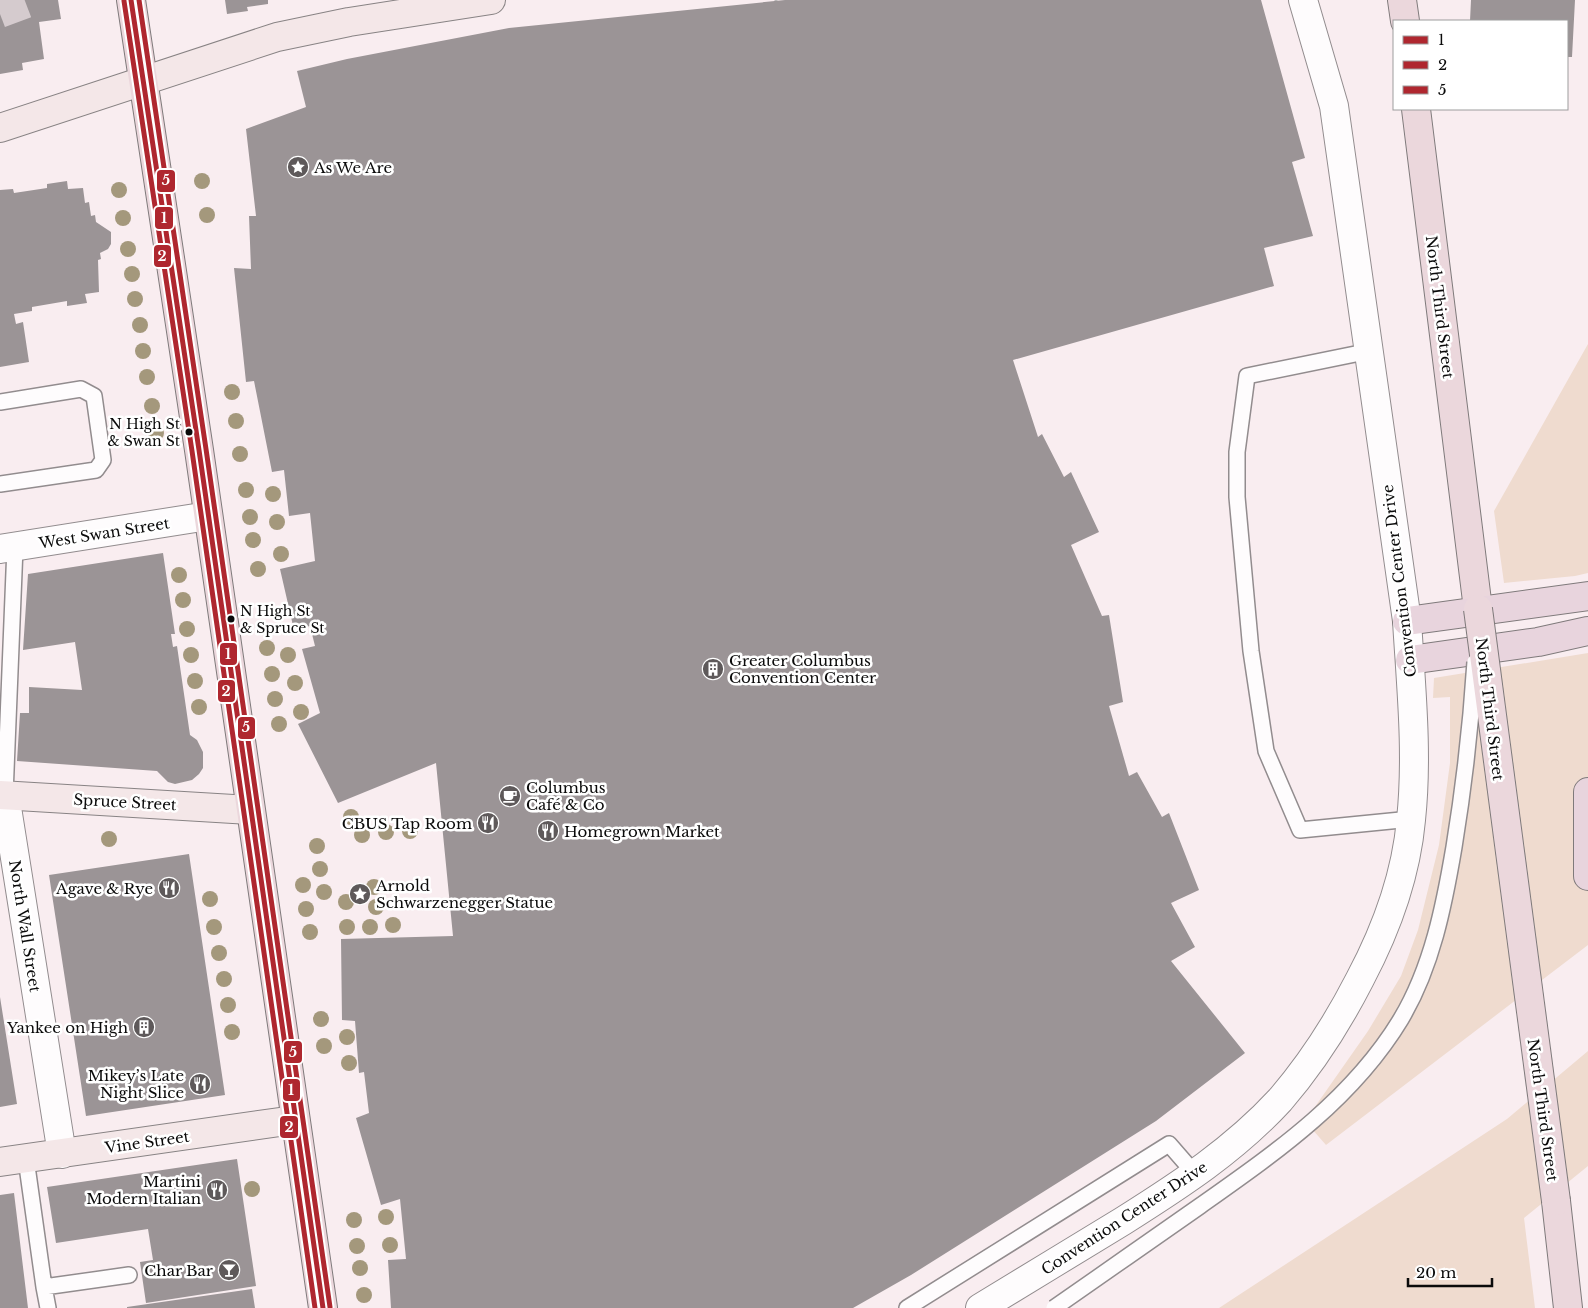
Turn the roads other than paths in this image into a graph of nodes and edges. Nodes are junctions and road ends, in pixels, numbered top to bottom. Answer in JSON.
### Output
{"nodes":[{"id":1,"x":131,"y":0,"type":"edge"},
{"id":2,"x":491,"y":0,"type":"edge"},
{"id":3,"x":1302,"y":0,"type":"edge"},
{"id":4,"x":1402,"y":0,"type":"edge"},
{"id":5,"x":1405,"y":20,"type":"edge"},
{"id":6,"x":144,"y":82,"type":"junction"},
{"id":7,"x":1416,"y":110,"type":"edge"},
{"id":8,"x":0,"y":128,"type":"edge"},
{"id":9,"x":1370,"y":351,"type":"junction"},
{"id":10,"x":0,"y":402,"type":"edge"},
{"id":11,"x":0,"y":484,"type":"edge"},
{"id":12,"x":208,"y":516,"type":"junction"},
{"id":13,"x":8,"y":548,"type":"edge"},
{"id":14,"x":1588,"y":596,"type":"edge"},
{"id":15,"x":1478,"y":608,"type":"junction"},
{"id":16,"x":1407,"y":621,"type":"junction"},
{"id":17,"x":1588,"y":631,"type":"edge"},
{"id":18,"x":1410,"y":660,"type":"junction"},
{"id":19,"x":1588,"y":792,"type":"edge"},
{"id":20,"x":2,"y":795,"type":"edge"},
{"id":21,"x":250,"y":810,"type":"junction"},
{"id":22,"x":1411,"y":819,"type":"junction"},
{"id":23,"x":1588,"y":876,"type":"edge"},
{"id":24,"x":294,"y":1120,"type":"junction"},
{"id":25,"x":62,"y":1154,"type":"junction"},
{"id":26,"x":13,"y":1160,"type":"edge"},
{"id":27,"x":1196,"y":1175,"type":"junction"},
{"id":28,"x":130,"y":1275,"type":"dead end"},
{"id":29,"x":44,"y":1287,"type":"junction"},
{"id":30,"x":48,"y":1308,"type":"edge"},
{"id":31,"x":322,"y":1308,"type":"edge"},
{"id":32,"x":907,"y":1308,"type":"edge"},
{"id":33,"x":980,"y":1308,"type":"edge"},
{"id":34,"x":1054,"y":1308,"type":"edge"},
{"id":35,"x":1568,"y":1308,"type":"edge"}],
"edges":[{"from":1,"to":6,"type":"main road"},
{"from":2,"to":6,"type":"street"},
{"from":3,"to":9,"type":"street","name":"Convention Center Drive"},
{"from":4,"to":5,"type":"main road"},
{"from":6,"to":8,"type":"street"},
{"from":6,"to":12,"type":"main road"},
{"from":7,"to":15,"type":"main road","name":"North Third Street"},
{"from":9,"to":16,"type":"street","name":"Convention Center Drive"},
{"from":9,"to":22,"type":"lane"},
{"from":10,"to":11,"type":"lane"},
{"from":12,"to":13,"type":"street","name":"West Swan Street"},
{"from":12,"to":21,"type":"main road"},
{"from":13,"to":20,"type":"lane","name":"North Wall Street"},
{"from":14,"to":16,"type":"highway"},
{"from":15,"to":34,"type":"lane","bridge":true},
{"from":15,"to":35,"type":"main road","name":"North Third Street","bridge":true},
{"from":16,"to":18,"type":"street","name":"Convention Center Drive"},
{"from":17,"to":18,"type":"highway"},
{"from":18,"to":22,"type":"street","name":"Convention Center Drive"},
{"from":19,"to":23,"type":"highway"},
{"from":20,"to":21,"type":"street","name":"Spruce Street"},
{"from":20,"to":25,"type":"street","name":"North Wall Street"},
{"from":21,"to":24,"type":"main road"},
{"from":22,"to":27,"type":"street","name":"Convention Center Drive"},
{"from":24,"to":25,"type":"street","name":"Vine Street"},
{"from":24,"to":31,"type":"main road"},
{"from":25,"to":26,"type":"street","name":"Vine Street"},
{"from":26,"to":29,"type":"lane"},
{"from":27,"to":32,"type":"lane"},
{"from":27,"to":33,"type":"street","name":"Convention Center Drive"},
{"from":28,"to":29,"type":"lane"},
{"from":29,"to":30,"type":"lane"}]}
